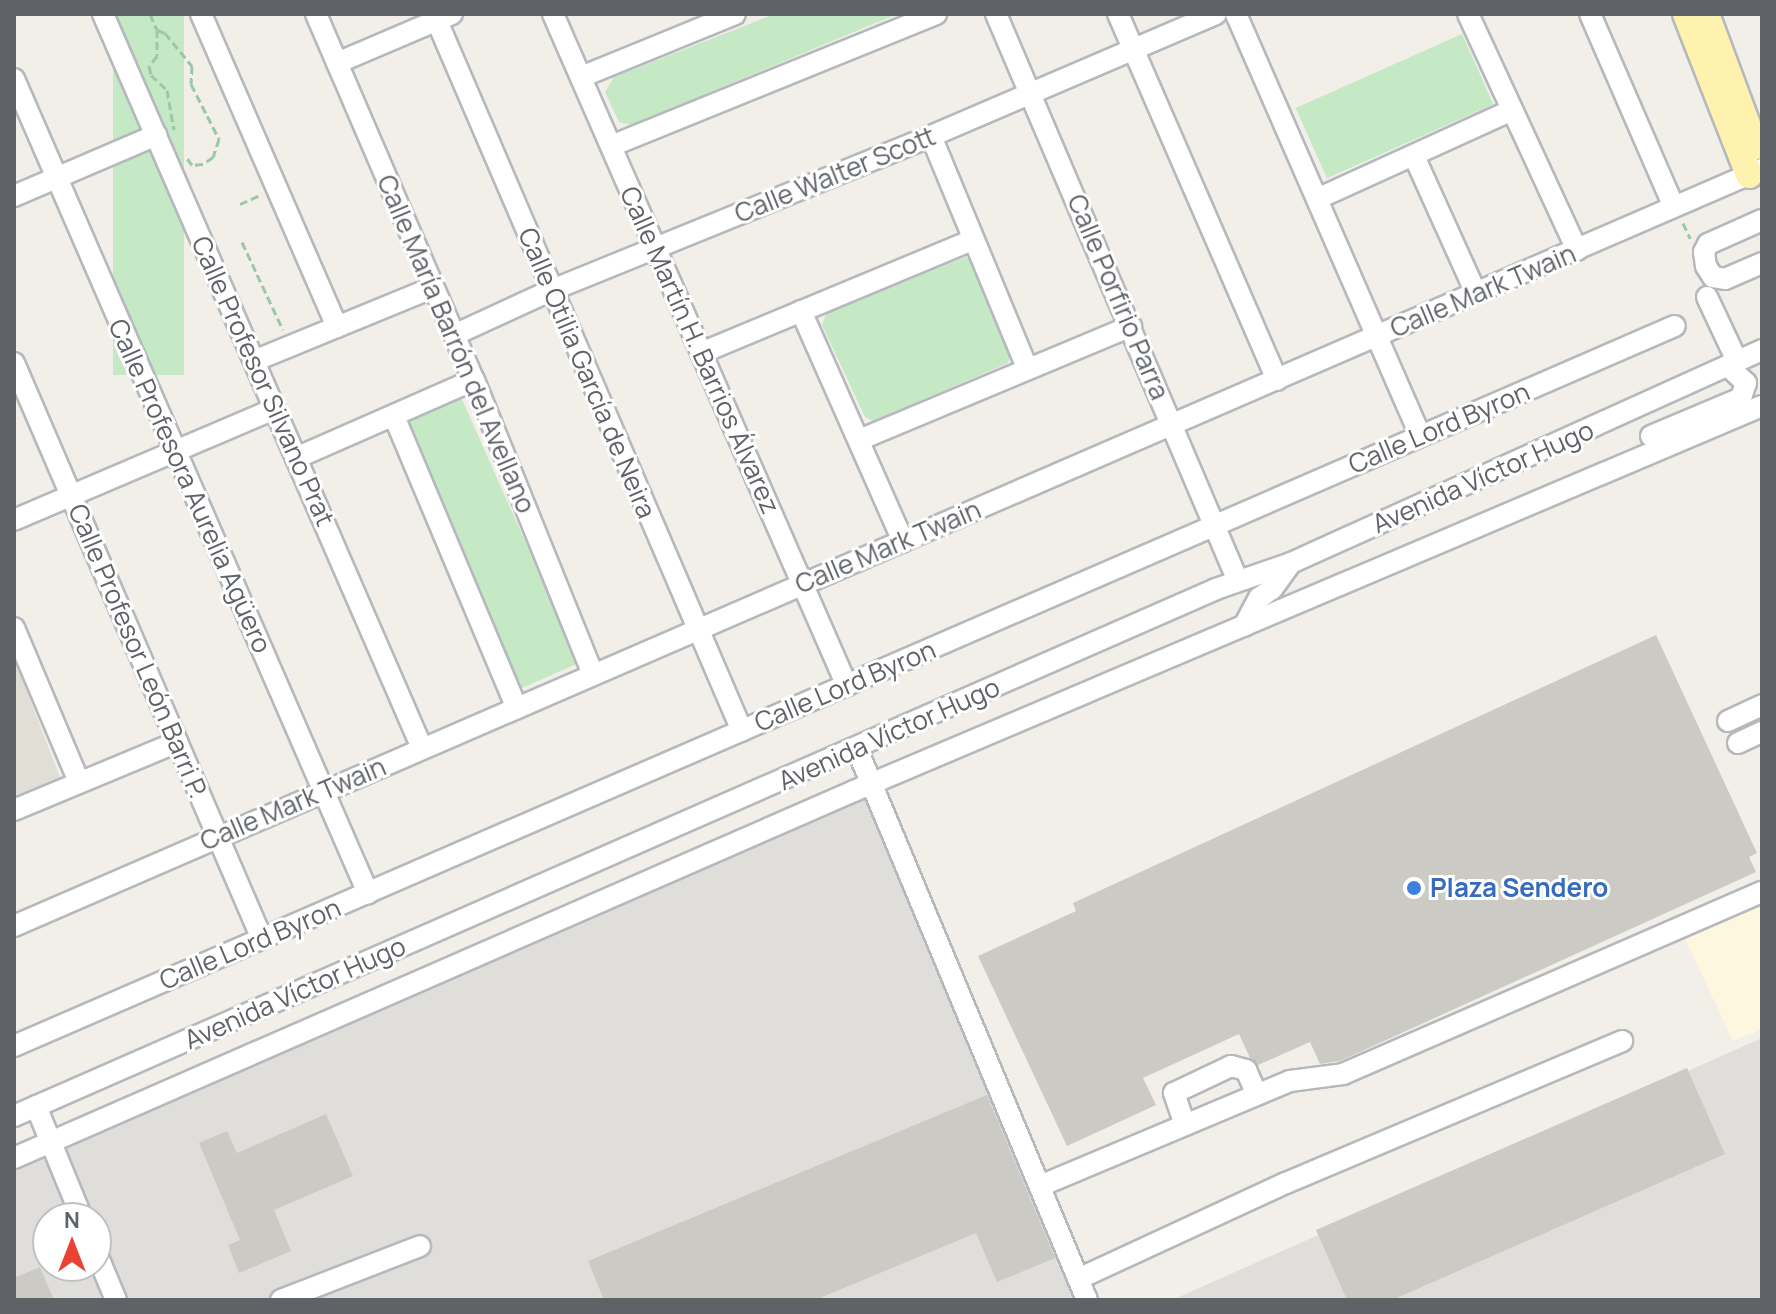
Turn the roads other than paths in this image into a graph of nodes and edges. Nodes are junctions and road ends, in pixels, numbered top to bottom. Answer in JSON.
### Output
{"nodes":[{"id":1,"x":103,"y":14,"type":"edge"},
{"id":2,"x":201,"y":14,"type":"edge"},
{"id":3,"x":316,"y":14,"type":"edge"},
{"id":4,"x":553,"y":14,"type":"edge"},
{"id":5,"x":735,"y":14,"type":"edge"},
{"id":6,"x":936,"y":14,"type":"edge"},
{"id":7,"x":996,"y":14,"type":"edge"},
{"id":8,"x":1118,"y":14,"type":"edge"},
{"id":9,"x":1216,"y":14,"type":"edge"},
{"id":10,"x":1236,"y":14,"type":"edge"},
{"id":11,"x":1468,"y":14,"type":"edge"},
{"id":12,"x":1590,"y":14,"type":"edge"},
{"id":13,"x":1686,"y":14,"type":"edge"},
{"id":14,"x":1706,"y":14,"type":"edge"},
{"id":15,"x":441,"y":16,"type":"edge"},
{"id":16,"x":1133,"y":51,"type":"junction"},
{"id":17,"x":337,"y":63,"type":"junction"},
{"id":18,"x":581,"y":77,"type":"junction"},
{"id":19,"x":14,"y":79,"type":"edge"},
{"id":20,"x":1031,"y":93,"type":"junction"},
{"id":21,"x":1512,"y":110,"type":"junction"},
{"id":22,"x":156,"y":135,"type":"junction"},
{"id":23,"x":931,"y":136,"type":"junction"},
{"id":24,"x":1757,"y":138,"type":"edge"},
{"id":25,"x":611,"y":146,"type":"junction"},
{"id":26,"x":1414,"y":156,"type":"junction"},
{"id":27,"x":1758,"y":170,"type":"edge"},
{"id":28,"x":57,"y":177,"type":"junction"},
{"id":29,"x":14,"y":196,"type":"edge"},
{"id":30,"x":1319,"y":198,"type":"junction"},
{"id":31,"x":1674,"y":207,"type":"junction"},
{"id":32,"x":1762,"y":220,"type":"edge"},
{"id":33,"x":973,"y":240,"type":"junction"},
{"id":34,"x":655,"y":247,"type":"junction"},
{"id":35,"x":1577,"y":250,"type":"junction"},
{"id":36,"x":1762,"y":263,"type":"edge"},
{"id":37,"x":432,"y":288,"type":"junction"},
{"id":38,"x":552,"y":290,"type":"junction"},
{"id":39,"x":1476,"y":293,"type":"junction"},
{"id":40,"x":1707,"y":297,"type":"dead end"},
{"id":41,"x":801,"y":311,"type":"junction"},
{"id":42,"x":1131,"y":326,"type":"junction"},
{"id":43,"x":1675,"y":326,"type":"dead end"},
{"id":44,"x":337,"y":327,"type":"junction"},
{"id":45,"x":454,"y":335,"type":"junction"},
{"id":46,"x":1379,"y":335,"type":"junction"},
{"id":47,"x":1762,"y":350,"type":"edge"},
{"id":48,"x":701,"y":353,"type":"junction"},
{"id":49,"x":254,"y":361,"type":"junction"},
{"id":50,"x":14,"y":363,"type":"edge"},
{"id":51,"x":1733,"y":364,"type":"junction"},
{"id":52,"x":1027,"y":368,"type":"junction"},
{"id":53,"x":474,"y":380,"type":"junction"},
{"id":54,"x":1277,"y":380,"type":"junction"},
{"id":55,"x":1762,"y":406,"type":"edge"},
{"id":56,"x":274,"y":409,"type":"junction"},
{"id":57,"x":394,"y":416,"type":"junction"},
{"id":58,"x":1173,"y":425,"type":"junction"},
{"id":59,"x":1420,"y":435,"type":"junction"},
{"id":60,"x":859,"y":440,"type":"junction"},
{"id":61,"x":174,"y":452,"type":"junction"},
{"id":62,"x":296,"y":458,"type":"junction"},
{"id":63,"x":1618,"y":464,"type":"junction"},
{"id":64,"x":71,"y":496,"type":"junction"},
{"id":65,"x":14,"y":520,"type":"edge"},
{"id":66,"x":1215,"y":526,"type":"junction"},
{"id":67,"x":903,"y":541,"type":"junction"},
{"id":68,"x":1291,"y":563,"type":"junction"},
{"id":69,"x":1238,"y":581,"type":"junction"},
{"id":70,"x":802,"y":583,"type":"junction"},
{"id":71,"x":1244,"y":626,"type":"junction"},
{"id":72,"x":697,"y":630,"type":"junction"},
{"id":73,"x":15,"y":632,"type":"edge"},
{"id":74,"x":593,"y":675,"type":"junction"},
{"id":75,"x":847,"y":686,"type":"junction"},
{"id":76,"x":1762,"y":705,"type":"edge"},
{"id":77,"x":517,"y":708,"type":"junction"},
{"id":78,"x":1728,"y":721,"type":"dead end"},
{"id":79,"x":742,"y":731,"type":"junction"},
{"id":80,"x":1762,"y":732,"type":"edge"},
{"id":81,"x":177,"y":742,"type":"junction"},
{"id":82,"x":1738,"y":743,"type":"dead end"},
{"id":83,"x":422,"y":748,"type":"junction"},
{"id":84,"x":857,"y":749,"type":"junction"},
{"id":85,"x":79,"y":782,"type":"junction"},
{"id":86,"x":872,"y":785,"type":"junction"},
{"id":87,"x":324,"y":791,"type":"junction"},
{"id":88,"x":14,"y":810,"type":"edge"},
{"id":89,"x":218,"y":836,"type":"junction"},
{"id":90,"x":1762,"y":892,"type":"edge"},
{"id":91,"x":368,"y":893,"type":"junction"},
{"id":92,"x":14,"y":926,"type":"edge"},
{"id":93,"x":262,"y":939,"type":"junction"},
{"id":94,"x":1622,"y":1041,"type":"dead end"},
{"id":95,"x":14,"y":1046,"type":"edge"},
{"id":96,"x":1257,"y":1095,"type":"junction"},
{"id":97,"x":36,"y":1106,"type":"junction"},
{"id":98,"x":14,"y":1116,"type":"edge"},
{"id":99,"x":1185,"y":1125,"type":"junction"},
{"id":100,"x":50,"y":1143,"type":"junction"},
{"id":101,"x":14,"y":1158,"type":"edge"},
{"id":102,"x":1040,"y":1186,"type":"junction"},
{"id":103,"x":75,"y":1202,"type":"edge"},
{"id":104,"x":420,"y":1246,"type":"dead end"},
{"id":105,"x":1078,"y":1279,"type":"junction"},
{"id":106,"x":281,"y":1300,"type":"edge"},
{"id":107,"x":1087,"y":1300,"type":"edge"}],
"edges":[{"from":1,"to":22,"type":"street","name":"Calle Profesor Silvano Prat"},
{"from":2,"to":44,"type":"street"},
{"from":3,"to":17,"type":"street","name":"Calle María Barrón del Avellano"},
{"from":4,"to":18,"type":"street","name":"Calle Martín H. Barrios Álvarez"},
{"from":5,"to":18,"type":"street"},
{"from":6,"to":25,"type":"street"},
{"from":7,"to":20,"type":"street","name":"Calle Porfirio Parra"},
{"from":8,"to":16,"type":"street"},
{"from":9,"to":16,"type":"street","name":"Calle Walter Scott"},
{"from":10,"to":30,"type":"street"},
{"from":11,"to":21,"type":"street"},
{"from":12,"to":31,"type":"street"},
{"from":13,"to":27,"type":"main road"},
{"from":14,"to":24,"type":"main road"},
{"from":15,"to":17,"type":"street"},
{"from":15,"to":38,"type":"street","name":"Calle Otilia García de Neira"},
{"from":16,"to":20,"type":"street","name":"Calle Walter Scott"},
{"from":16,"to":54,"type":"street"},
{"from":17,"to":37,"type":"street","name":"Calle María Barrón del Avellano"},
{"from":18,"to":25,"type":"street","name":"Calle Martín H. Barrios Álvarez"},
{"from":19,"to":28,"type":"street","name":"Calle Profesora Aurelia Agüero"},
{"from":20,"to":23,"type":"street","name":"Calle Walter Scott"},
{"from":20,"to":42,"type":"street","name":"Calle Porfirio Parra"},
{"from":21,"to":26,"type":"street"},
{"from":21,"to":35,"type":"street"},
{"from":22,"to":28,"type":"street"},
{"from":22,"to":49,"type":"street","name":"Calle Profesor Silvano Prat"},
{"from":23,"to":33,"type":"street"},
{"from":23,"to":34,"type":"street","name":"Calle Walter Scott"},
{"from":24,"to":27,"type":"main road"},
{"from":25,"to":34,"type":"street","name":"Calle Martín H. Barrios Álvarez"},
{"from":26,"to":30,"type":"street"},
{"from":26,"to":39,"type":"street"},
{"from":27,"to":31,"type":"street","name":"Calle Mark Twain"},
{"from":28,"to":29,"type":"street"},
{"from":28,"to":61,"type":"street","name":"Calle Profesora Aurelia Agüero"},
{"from":30,"to":46,"type":"street"},
{"from":31,"to":35,"type":"street","name":"Calle Mark Twain"},
{"from":32,"to":36,"type":"street"},
{"from":33,"to":41,"type":"street"},
{"from":33,"to":52,"type":"street"},
{"from":34,"to":38,"type":"street","name":"Calle Walter Scott"},
{"from":34,"to":48,"type":"street","name":"Calle Martín H. Barrios Álvarez"},
{"from":35,"to":39,"type":"street","name":"Calle Mark Twain"},
{"from":37,"to":44,"type":"street"},
{"from":37,"to":45,"type":"street","name":"Calle María Barrón del Avellano"},
{"from":38,"to":45,"type":"street","name":"Calle Walter Scott"},
{"from":38,"to":72,"type":"street","name":"Calle Otilia García de Neira"},
{"from":39,"to":46,"type":"street","name":"Calle Mark Twain"},
{"from":40,"to":51,"type":"street"},
{"from":41,"to":48,"type":"street"},
{"from":41,"to":60,"type":"street"},
{"from":42,"to":52,"type":"street"},
{"from":42,"to":58,"type":"street","name":"Calle Porfirio Parra"},
{"from":43,"to":59,"type":"street","name":"Calle Lord Byron"},
{"from":44,"to":49,"type":"street"},
{"from":45,"to":53,"type":"street","name":"Calle María Barrón del Avellano"},
{"from":46,"to":54,"type":"street","name":"Calle Mark Twain"},
{"from":46,"to":59,"type":"street"},
{"from":47,"to":51,"type":"street","name":"Avenida Víctor Hugo"},
{"from":48,"to":70,"type":"street","name":"Calle Martín H. Barrios Álvarez"},
{"from":49,"to":56,"type":"street","name":"Calle Profesor Silvano Prat"},
{"from":50,"to":64,"type":"street","name":"Calle Profesor León Barri P."},
{"from":51,"to":63,"type":"street"},
{"from":51,"to":68,"type":"street","name":"Avenida Víctor Hugo"},
{"from":52,"to":60,"type":"street"},
{"from":53,"to":57,"type":"street"},
{"from":53,"to":74,"type":"street","name":"Calle María Barrón del Avellano"},
{"from":54,"to":58,"type":"street","name":"Calle Mark Twain"},
{"from":55,"to":63,"type":"street","name":"Avenida Víctor Hugo"},
{"from":56,"to":61,"type":"street"},
{"from":56,"to":62,"type":"street","name":"Calle Profesor Silvano Prat"},
{"from":57,"to":62,"type":"street"},
{"from":57,"to":77,"type":"street"},
{"from":58,"to":66,"type":"street","name":"Calle Porfirio Parra"},
{"from":58,"to":67,"type":"street","name":"Calle Mark Twain"},
{"from":59,"to":66,"type":"street","name":"Calle Lord Byron"},
{"from":60,"to":67,"type":"street"},
{"from":61,"to":64,"type":"street"},
{"from":61,"to":87,"type":"street","name":"Calle Profesora Aurelia Agüero"},
{"from":62,"to":83,"type":"street","name":"Calle Profesor Silvano Prat"},
{"from":63,"to":71,"type":"street","name":"Avenida Víctor Hugo"},
{"from":64,"to":65,"type":"street"},
{"from":64,"to":81,"type":"street","name":"Calle Profesor León Barri P."},
{"from":66,"to":69,"type":"street","name":"Calle Porfirio Parra"},
{"from":66,"to":75,"type":"street","name":"Calle Lord Byron"},
{"from":67,"to":70,"type":"street","name":"Calle Mark Twain"},
{"from":68,"to":69,"type":"street","name":"Avenida Víctor Hugo"},
{"from":68,"to":71,"type":"street"},
{"from":69,"to":84,"type":"street","name":"Avenida Víctor Hugo"},
{"from":70,"to":72,"type":"street","name":"Calle Mark Twain"},
{"from":70,"to":75,"type":"street","name":"Calle Martín H. Barrios Álvarez"},
{"from":71,"to":86,"type":"street","name":"Avenida Víctor Hugo"},
{"from":72,"to":74,"type":"street","name":"Calle Mark Twain"},
{"from":72,"to":79,"type":"street","name":"Calle Otilia García de Neira"},
{"from":73,"to":85,"type":"street"},
{"from":74,"to":77,"type":"street","name":"Calle Mark Twain"},
{"from":75,"to":79,"type":"street","name":"Calle Lord Byron"},
{"from":76,"to":78,"type":"street"},
{"from":77,"to":83,"type":"street","name":"Calle Mark Twain"},
{"from":79,"to":91,"type":"street","name":"Calle Lord Byron"},
{"from":80,"to":82,"type":"street"},
{"from":81,"to":85,"type":"street"},
{"from":81,"to":89,"type":"street","name":"Calle Profesor León Barri P."},
{"from":83,"to":87,"type":"street","name":"Calle Mark Twain"},
{"from":84,"to":86,"type":"street"},
{"from":84,"to":97,"type":"street","name":"Avenida Víctor Hugo"},
{"from":85,"to":88,"type":"street"},
{"from":86,"to":100,"type":"street","name":"Avenida Víctor Hugo"},
{"from":86,"to":102,"type":"street"},
{"from":87,"to":89,"type":"street","name":"Calle Mark Twain"},
{"from":87,"to":91,"type":"street","name":"Calle Profesora Aurelia Agüero"},
{"from":89,"to":92,"type":"street","name":"Calle Mark Twain"},
{"from":89,"to":93,"type":"street","name":"Calle Profesor León Barri P."},
{"from":90,"to":96,"type":"street"},
{"from":91,"to":93,"type":"street","name":"Calle Lord Byron"},
{"from":93,"to":95,"type":"street","name":"Calle Lord Byron"},
{"from":94,"to":105,"type":"street"},
{"from":96,"to":99,"type":"street"},
{"from":96,"to":99,"type":"street"},
{"from":97,"to":98,"type":"street","name":"Avenida Víctor Hugo"},
{"from":97,"to":100,"type":"street"},
{"from":99,"to":102,"type":"street"},
{"from":100,"to":101,"type":"street","name":"Avenida Víctor Hugo"},
{"from":100,"to":103,"type":"street"},
{"from":102,"to":105,"type":"street"},
{"from":104,"to":106,"type":"street"},
{"from":105,"to":107,"type":"street"}]}
